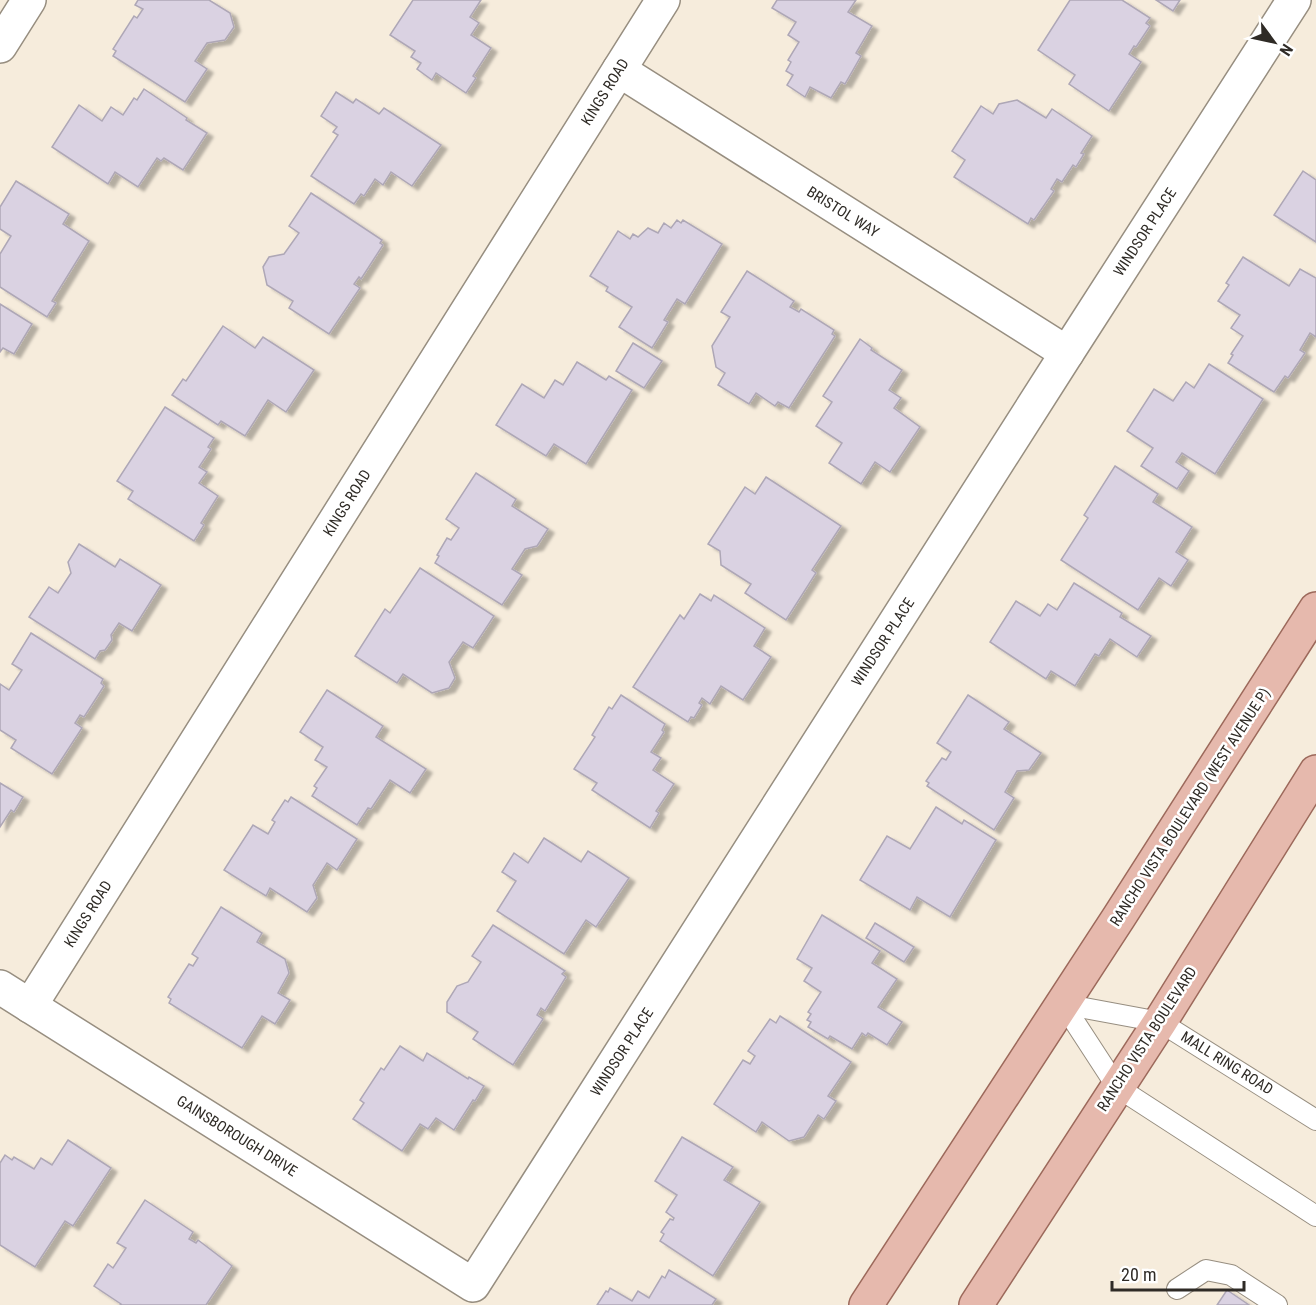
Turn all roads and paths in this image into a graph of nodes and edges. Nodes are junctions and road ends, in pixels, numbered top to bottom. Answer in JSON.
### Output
{"nodes":[{"id":1,"x":29,"y":0,"type":"edge"},
{"id":2,"x":663,"y":0,"type":"edge"},
{"id":3,"x":1294,"y":0,"type":"edge"},
{"id":4,"x":0,"y":46,"type":"edge"},
{"id":5,"x":619,"y":70,"type":"junction"},
{"id":6,"x":1067,"y":353,"type":"junction"},
{"id":7,"x":1316,"y":609,"type":"edge"},
{"id":8,"x":1316,"y":772,"type":"edge"},
{"id":9,"x":0,"y":987,"type":"edge"},
{"id":10,"x":1063,"y":1004,"type":"junction"},
{"id":11,"x":30,"y":1006,"type":"junction"},
{"id":12,"x":1160,"y":1022,"type":"junction"},
{"id":13,"x":1117,"y":1086,"type":"junction"},
{"id":14,"x":1316,"y":1120,"type":"edge"},
{"id":15,"x":1316,"y":1216,"type":"edge"},
{"id":16,"x":473,"y":1285,"type":"joint"},
{"id":17,"x":1177,"y":1289,"type":"dead end"},
{"id":18,"x":866,"y":1305,"type":"edge"},
{"id":19,"x":976,"y":1305,"type":"edge"},
{"id":20,"x":1277,"y":1305,"type":"edge"}],
"edges":[{"from":1,"to":4,"type":"street"},
{"from":2,"to":5,"type":"street","name":"KINGS ROAD"},
{"from":3,"to":6,"type":"street","name":"WINDSOR PLACE"},
{"from":5,"to":6,"type":"street","name":"BRISTOL WAY"},
{"from":5,"to":11,"type":"street","name":"KINGS ROAD"},
{"from":6,"to":16,"type":"street","name":"WINDSOR PLACE"},
{"from":7,"to":10,"type":"main road","name":"RANCHO VISTA BOULEVARD (WEST AVENUE P)"},
{"from":8,"to":12,"type":"main road","name":"RANCHO VISTA BOULEVARD"},
{"from":9,"to":11,"type":"street","name":"GAINSBOROUGH DRIVE"},
{"from":10,"to":12,"type":"lane","name":"MALL RING ROAD"},
{"from":10,"to":13,"type":"lane"},
{"from":10,"to":18,"type":"main road"},
{"from":11,"to":16,"type":"street","name":"GAINSBOROUGH DRIVE"},
{"from":12,"to":13,"type":"main road","name":"RANCHO VISTA BOULEVARD"},
{"from":12,"to":14,"type":"lane","name":"MALL RING ROAD"},
{"from":13,"to":15,"type":"lane"},
{"from":13,"to":19,"type":"main road","name":"RANCHO VISTA BOULEVARD"},
{"from":17,"to":20,"type":"lane"}]}
